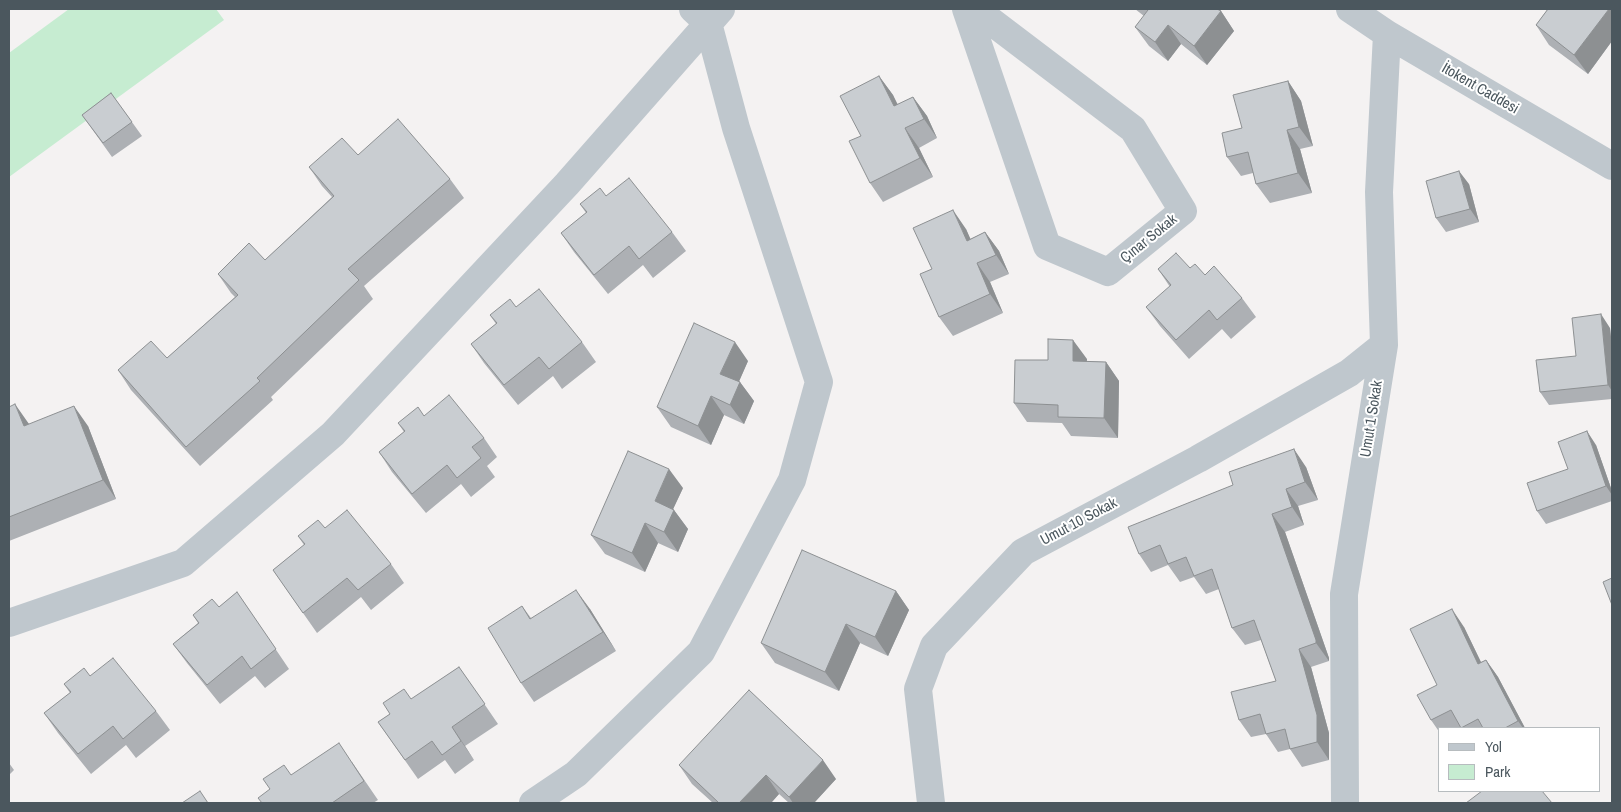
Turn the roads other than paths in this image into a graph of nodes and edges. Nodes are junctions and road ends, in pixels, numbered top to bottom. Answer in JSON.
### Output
{"nodes":[{"id":1,"x":966,"y":9,"type":"edge"},
{"id":2,"x":975,"y":9,"type":"edge"},
{"id":3,"x":1350,"y":9,"type":"edge"},
{"id":4,"x":707,"y":14,"type":"edge"},
{"id":5,"x":1387,"y":34,"type":"junction"},
{"id":6,"x":1612,"y":166,"type":"edge"},
{"id":7,"x":1384,"y":346,"type":"junction"},
{"id":8,"x":9,"y":623,"type":"edge"},
{"id":9,"x":533,"y":803,"type":"edge"},
{"id":10,"x":931,"y":803,"type":"edge"},
{"id":11,"x":1345,"y":803,"type":"edge"}],
"edges":[{"from":1,"to":2,"type":"street","name":"Çınar Sokak"},
{"from":3,"to":5,"type":"street","name":"İtokent Caddesi"},
{"from":4,"to":8,"type":"street"},
{"from":4,"to":9,"type":"street"},
{"from":5,"to":6,"type":"street","name":"İtokent Caddesi"},
{"from":5,"to":7,"type":"street","name":"Umut 1 Sokak"},
{"from":7,"to":10,"type":"street","name":"Umut 10 Sokak"},
{"from":7,"to":11,"type":"street","name":"Umut 1 Sokak"}]}
